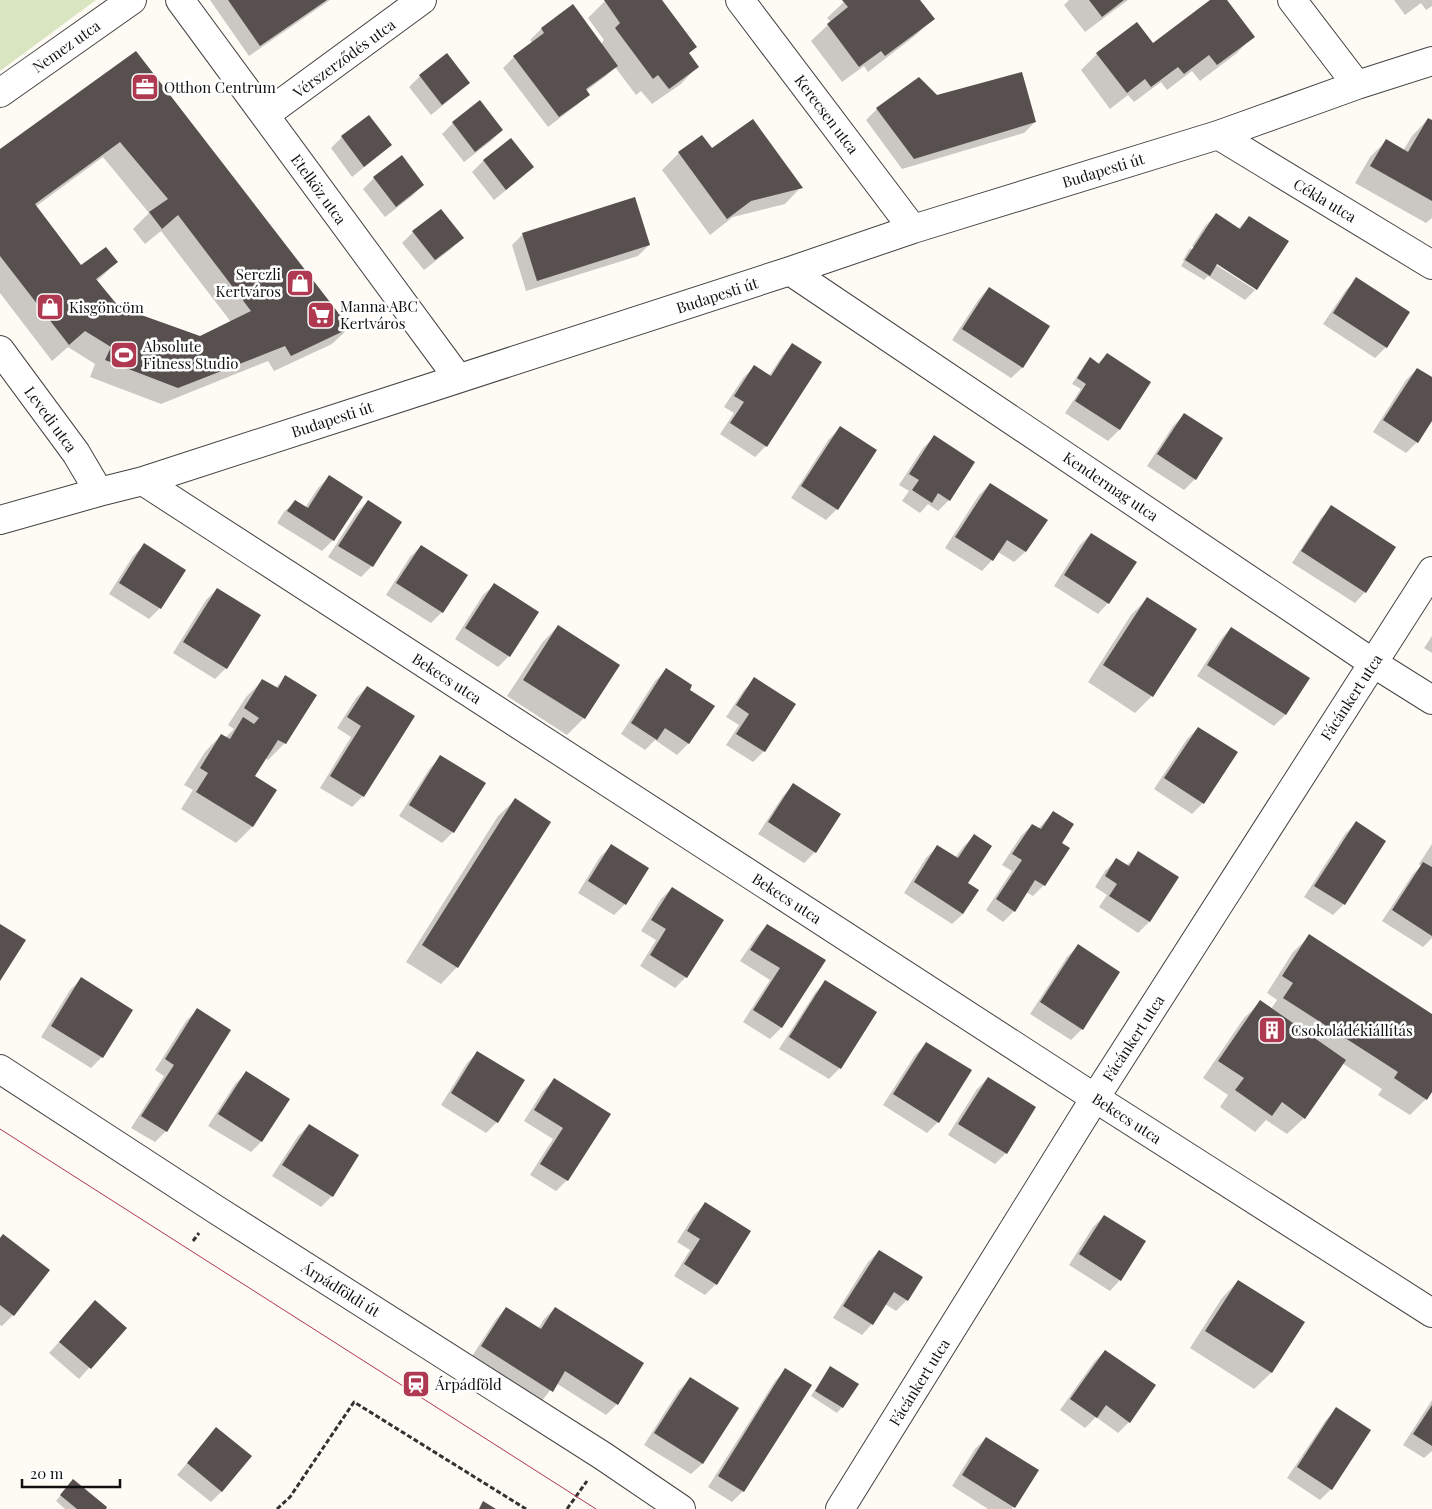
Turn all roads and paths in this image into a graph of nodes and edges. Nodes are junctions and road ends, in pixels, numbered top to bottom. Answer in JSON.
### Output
{"nodes":[{"id":1,"x":132,"y":0,"type":"edge"},
{"id":2,"x":180,"y":0,"type":"edge"},
{"id":3,"x":422,"y":0,"type":"edge"},
{"id":4,"x":740,"y":0,"type":"edge"},
{"id":5,"x":1292,"y":0,"type":"edge"},
{"id":6,"x":1432,"y":62,"type":"edge"},
{"id":7,"x":1357,"y":85,"type":"junction"},
{"id":8,"x":0,"y":93,"type":"edge"},
{"id":9,"x":265,"y":116,"type":"junction"},
{"id":10,"x":1218,"y":135,"type":"junction"},
{"id":11,"x":912,"y":229,"type":"junction"},
{"id":12,"x":1432,"y":264,"type":"edge"},
{"id":13,"x":790,"y":271,"type":"junction"},
{"id":14,"x":0,"y":350,"type":"edge"},
{"id":15,"x":458,"y":378,"type":"junction"},
{"id":16,"x":143,"y":481,"type":"junction"},
{"id":17,"x":99,"y":492,"type":"junction"},
{"id":18,"x":0,"y":520,"type":"edge"},
{"id":19,"x":1432,"y":571,"type":"edge"},
{"id":20,"x":1373,"y":663,"type":"junction"},
{"id":21,"x":1432,"y":700,"type":"edge"},
{"id":22,"x":0,"y":1069,"type":"edge"},
{"id":23,"x":1095,"y":1098,"type":"junction"},
{"id":24,"x":1432,"y":1313,"type":"edge"},
{"id":25,"x":276,"y":1509,"type":"edge"},
{"id":26,"x":526,"y":1509,"type":"edge"},
{"id":27,"x":681,"y":1509,"type":"edge"},
{"id":28,"x":840,"y":1509,"type":"edge"}],
"edges":[{"from":1,"to":8,"type":"street","name":"Nemez utca"},
{"from":2,"to":9,"type":"street","name":"Etelköz utca"},
{"from":3,"to":9,"type":"street","name":"Vérszerződés utca"},
{"from":4,"to":11,"type":"street","name":"Kerecsen utca"},
{"from":5,"to":7,"type":"street"},
{"from":6,"to":7,"type":"street","name":"Budapesti út"},
{"from":7,"to":10,"type":"street","name":"Budapesti út"},
{"from":9,"to":15,"type":"street","name":"Etelköz utca"},
{"from":10,"to":11,"type":"street","name":"Budapesti út"},
{"from":10,"to":12,"type":"street","name":"Cékla utca"},
{"from":11,"to":13,"type":"street","name":"Budapesti út"},
{"from":13,"to":15,"type":"street","name":"Budapesti út"},
{"from":13,"to":20,"type":"street","name":"Kendermag utca"},
{"from":14,"to":17,"type":"street","name":"Levedi utca"},
{"from":15,"to":16,"type":"street","name":"Budapesti út"},
{"from":16,"to":17,"type":"street","name":"Budapesti út"},
{"from":16,"to":23,"type":"street","name":"Bekecs utca"},
{"from":17,"to":18,"type":"street","name":"Budapesti út"},
{"from":19,"to":20,"type":"street","name":"Fácánkert utca"},
{"from":20,"to":21,"type":"street","name":"Kendermag utca"},
{"from":20,"to":23,"type":"street","name":"Fácánkert utca"},
{"from":22,"to":27,"type":"street","name":"Árpádföldi út"},
{"from":23,"to":24,"type":"street","name":"Bekecs utca"},
{"from":23,"to":28,"type":"street","name":"Fácánkert utca"},
{"from":25,"to":26,"type":"path"}]}
